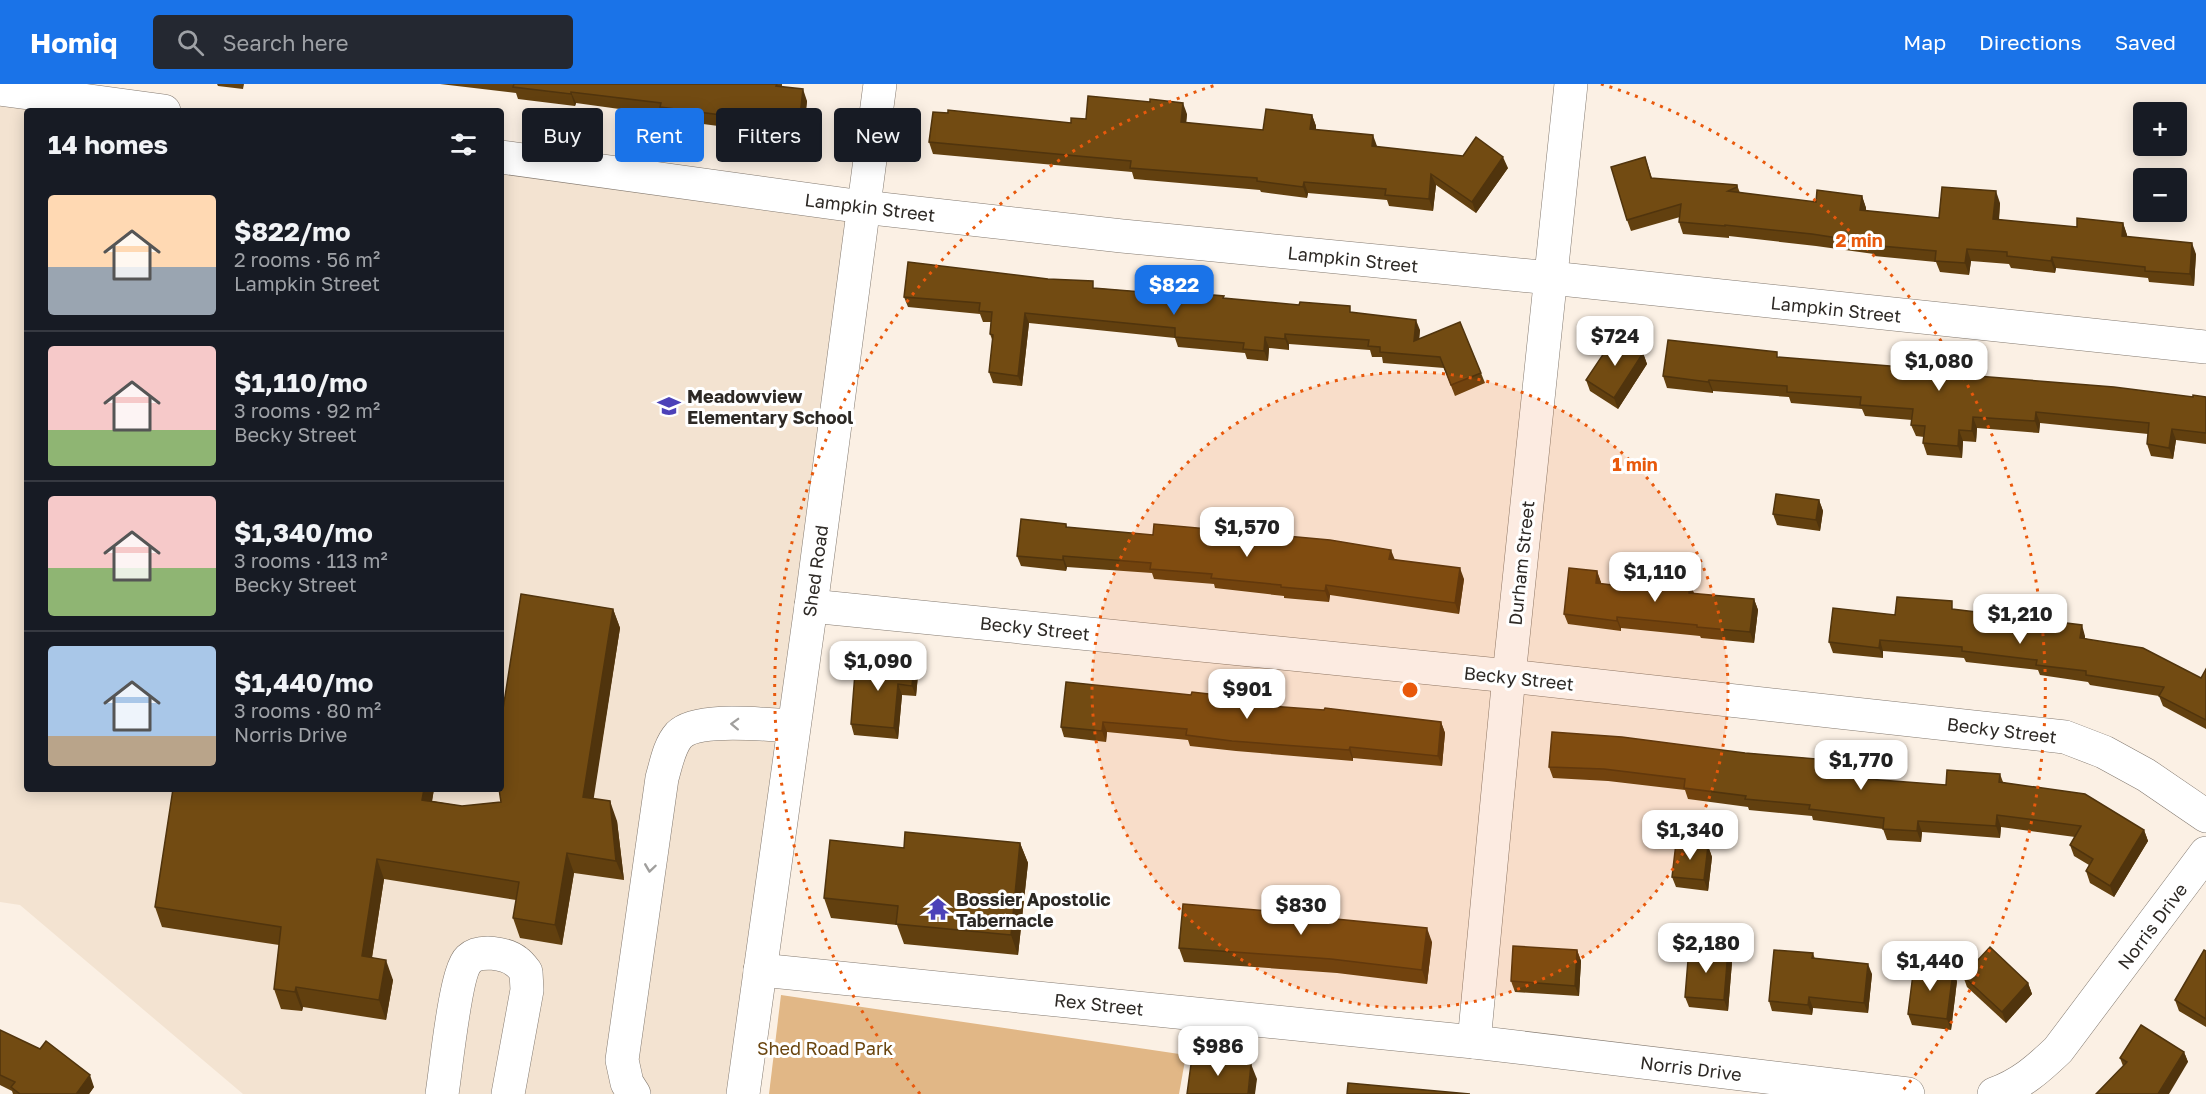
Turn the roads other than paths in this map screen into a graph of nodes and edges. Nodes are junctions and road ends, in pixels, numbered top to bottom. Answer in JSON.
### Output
{"nodes":[{"id":1,"x":880,"y":84,"type":"edge"},
{"id":2,"x":1570,"y":84,"type":"edge"},
{"id":3,"x":0,"y":88,"type":"edge"},
{"id":4,"x":51,"y":90,"type":"edge"},
{"id":5,"x":148,"y":108,"type":"edge"},
{"id":6,"x":504,"y":157,"type":"edge"},
{"id":7,"x":863,"y":207,"type":"junction"},
{"id":8,"x":1551,"y":278,"type":"junction"},
{"id":9,"x":2206,"y":347,"type":"edge"},
{"id":10,"x":811,"y":606,"type":"junction"},
{"id":11,"x":1509,"y":676,"type":"junction"},
{"id":12,"x":793,"y":726,"type":"junction"},
{"id":13,"x":2206,"y":816,"type":"edge"},
{"id":14,"x":2206,"y":853,"type":"edge"},
{"id":15,"x":760,"y":970,"type":"junction"},
{"id":16,"x":1474,"y":1042,"type":"junction"},
{"id":17,"x":442,"y":1094,"type":"edge"},
{"id":18,"x":508,"y":1094,"type":"edge"},
{"id":19,"x":634,"y":1094,"type":"edge"},
{"id":20,"x":743,"y":1094,"type":"edge"},
{"id":21,"x":1908,"y":1094,"type":"edge"},
{"id":22,"x":1994,"y":1094,"type":"edge"}],
"edges":[{"from":1,"to":7,"type":"street","name":"Shed Road"},
{"from":2,"to":8,"type":"street","name":"Durham Street"},
{"from":3,"to":4,"type":"street"},
{"from":4,"to":5,"type":"street"},
{"from":6,"to":7,"type":"street","name":"Lampkin Street"},
{"from":7,"to":8,"type":"street","name":"Lampkin Street"},
{"from":7,"to":10,"type":"street","name":"Shed Road"},
{"from":8,"to":9,"type":"street","name":"Lampkin Street"},
{"from":8,"to":11,"type":"street","name":"Durham Street"},
{"from":10,"to":11,"type":"street","name":"Becky Street"},
{"from":10,"to":12,"type":"street","name":"Shed Road"},
{"from":11,"to":13,"type":"street","name":"Becky Street"},
{"from":11,"to":16,"type":"street","name":"Durham Street"},
{"from":12,"to":15,"type":"street","name":"Shed Road"},
{"from":12,"to":19,"type":"street","one_way":true},
{"from":14,"to":22,"type":"street","name":"Norris Drive"},
{"from":15,"to":16,"type":"street","name":"Rex Street"},
{"from":15,"to":20,"type":"street","name":"Shed Road"},
{"from":16,"to":21,"type":"street","name":"Norris Drive"},
{"from":17,"to":18,"type":"street"}]}
